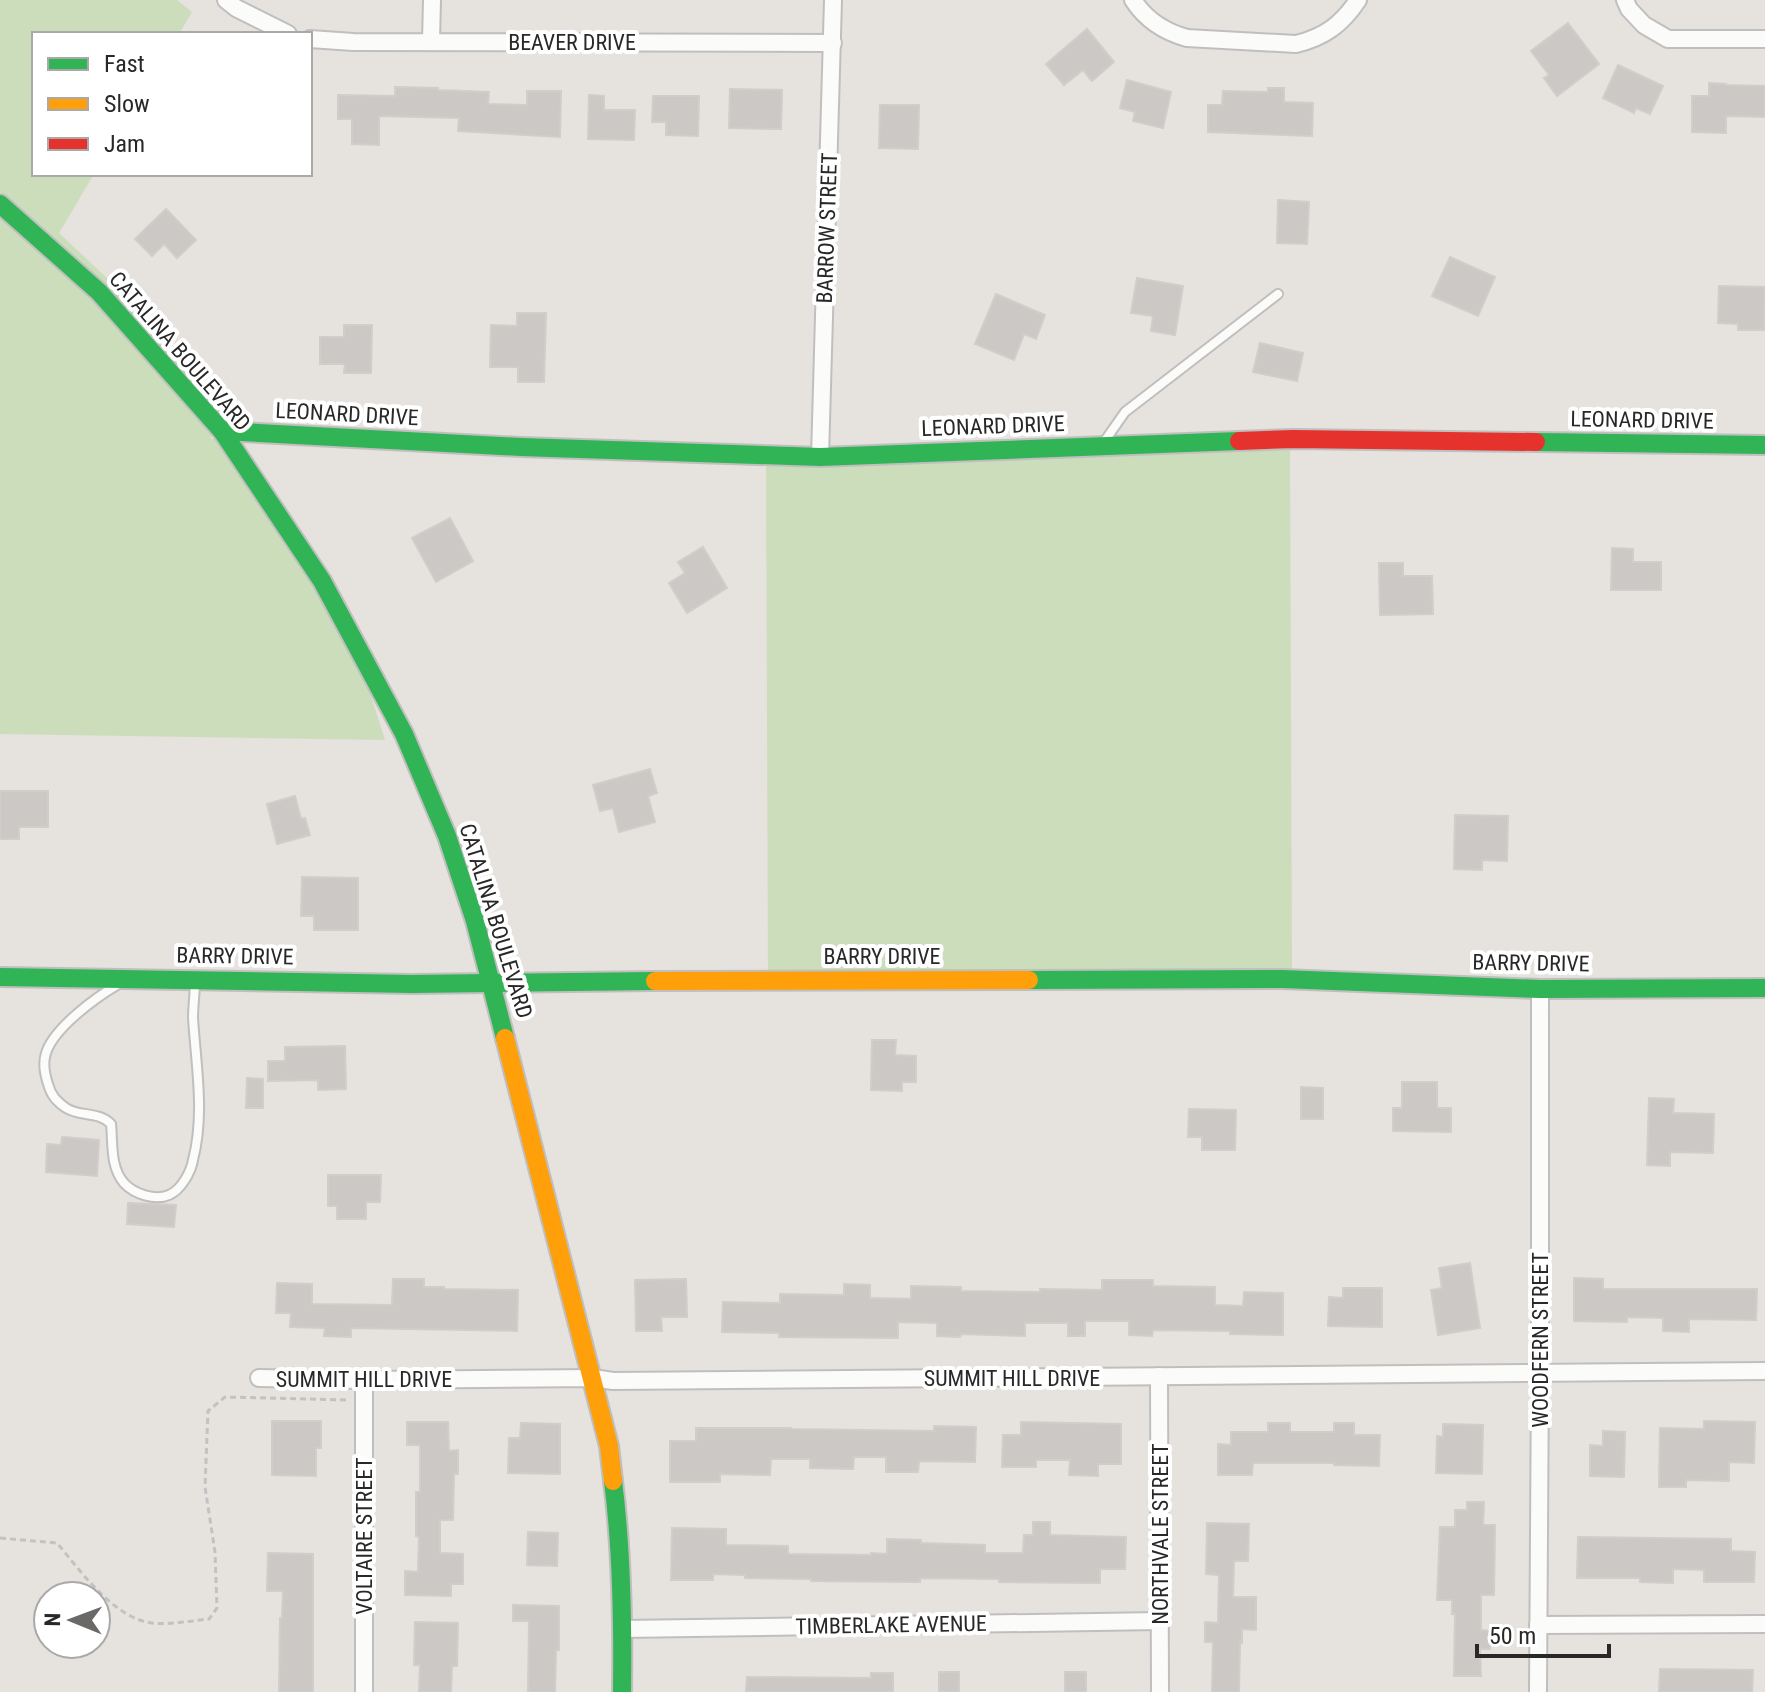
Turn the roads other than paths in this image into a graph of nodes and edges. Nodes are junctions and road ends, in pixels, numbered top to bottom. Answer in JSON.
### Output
{"nodes":[{"id":1,"x":226,"y":0,"type":"edge"},
{"id":2,"x":432,"y":0,"type":"edge"},
{"id":3,"x":833,"y":0,"type":"edge"},
{"id":4,"x":1133,"y":0,"type":"edge"},
{"id":5,"x":1358,"y":0,"type":"edge"},
{"id":6,"x":1625,"y":0,"type":"edge"},
{"id":7,"x":284,"y":32,"type":"edge"},
{"id":8,"x":312,"y":39,"type":"edge"},
{"id":9,"x":1765,"y":39,"type":"edge"},
{"id":10,"x":431,"y":41,"type":"junction"},
{"id":11,"x":833,"y":43,"type":"junction"},
{"id":12,"x":0,"y":204,"type":"edge"},
{"id":13,"x":1278,"y":294,"type":"dead end"},
{"id":14,"x":222,"y":431,"type":"junction"},
{"id":15,"x":1765,"y":445,"type":"edge"},
{"id":16,"x":1102,"y":446,"type":"junction"},
{"id":17,"x":820,"y":457,"type":"junction"},
{"id":18,"x":0,"y":977,"type":"edge"},
{"id":19,"x":128,"y":978,"type":"junction"},
{"id":20,"x":196,"y":979,"type":"junction"},
{"id":21,"x":491,"y":982,"type":"junction"},
{"id":22,"x":1765,"y":988,"type":"edge"},
{"id":23,"x":1540,"y":989,"type":"junction"},
{"id":24,"x":1765,"y":1371,"type":"edge"},
{"id":25,"x":1540,"y":1374,"type":"junction"},
{"id":26,"x":1159,"y":1376,"type":"junction"},
{"id":27,"x":259,"y":1378,"type":"dead end"},
{"id":28,"x":593,"y":1378,"type":"junction"},
{"id":29,"x":364,"y":1380,"type":"junction"},
{"id":30,"x":1160,"y":1621,"type":"junction"},
{"id":31,"x":1765,"y":1624,"type":"edge"},
{"id":32,"x":1538,"y":1625,"type":"junction"},
{"id":33,"x":623,"y":1629,"type":"junction"},
{"id":34,"x":364,"y":1692,"type":"edge"},
{"id":35,"x":622,"y":1692,"type":"edge"},
{"id":36,"x":1160,"y":1692,"type":"edge"},
{"id":37,"x":1538,"y":1692,"type":"edge"}],
"edges":[{"from":1,"to":7,"type":"street"},
{"from":2,"to":10,"type":"street"},
{"from":3,"to":11,"type":"street","name":"BARROW STREET"},
{"from":4,"to":5,"type":"street"},
{"from":6,"to":9,"type":"street"},
{"from":8,"to":10,"type":"street","name":"BEAVER DRIVE"},
{"from":10,"to":11,"type":"street","name":"BEAVER DRIVE"},
{"from":11,"to":17,"type":"street","name":"BARROW STREET"},
{"from":12,"to":14,"type":"street","name":"CATALINA BOULEVARD"},
{"from":13,"to":16,"type":"lane"},
{"from":14,"to":17,"type":"street","name":"LEONARD DRIVE"},
{"from":14,"to":21,"type":"street","name":"CATALINA BOULEVARD"},
{"from":15,"to":16,"type":"street","name":"LEONARD DRIVE"},
{"from":16,"to":17,"type":"street","name":"LEONARD DRIVE"},
{"from":18,"to":19,"type":"street","name":"BARRY DRIVE"},
{"from":19,"to":20,"type":"street","name":"BARRY DRIVE"},
{"from":19,"to":20,"type":"lane"},
{"from":20,"to":21,"type":"street","name":"BARRY DRIVE"},
{"from":21,"to":23,"type":"street","name":"BARRY DRIVE"},
{"from":21,"to":28,"type":"street","name":"CATALINA BOULEVARD"},
{"from":22,"to":23,"type":"street","name":"BARRY DRIVE"},
{"from":23,"to":25,"type":"street","name":"WOODFERN STREET"},
{"from":24,"to":25,"type":"street","name":"SUMMIT HILL DRIVE"},
{"from":25,"to":26,"type":"street","name":"SUMMIT HILL DRIVE"},
{"from":25,"to":32,"type":"street","name":"WOODFERN STREET"},
{"from":26,"to":28,"type":"street","name":"SUMMIT HILL DRIVE"},
{"from":26,"to":30,"type":"street","name":"NORTHVALE STREET"},
{"from":27,"to":29,"type":"street","name":"SUMMIT HILL DRIVE"},
{"from":28,"to":29,"type":"street","name":"SUMMIT HILL DRIVE"},
{"from":28,"to":33,"type":"street","name":"CATALINA BOULEVARD"},
{"from":29,"to":34,"type":"street","name":"VOLTAIRE STREET"},
{"from":30,"to":33,"type":"street","name":"TIMBERLAKE AVENUE"},
{"from":30,"to":36,"type":"street","name":"NORTHVALE STREET"},
{"from":31,"to":32,"type":"street"},
{"from":32,"to":37,"type":"street","name":"WOODFERN STREET"},
{"from":33,"to":35,"type":"street","name":"CATALINA BOULEVARD"}]}
